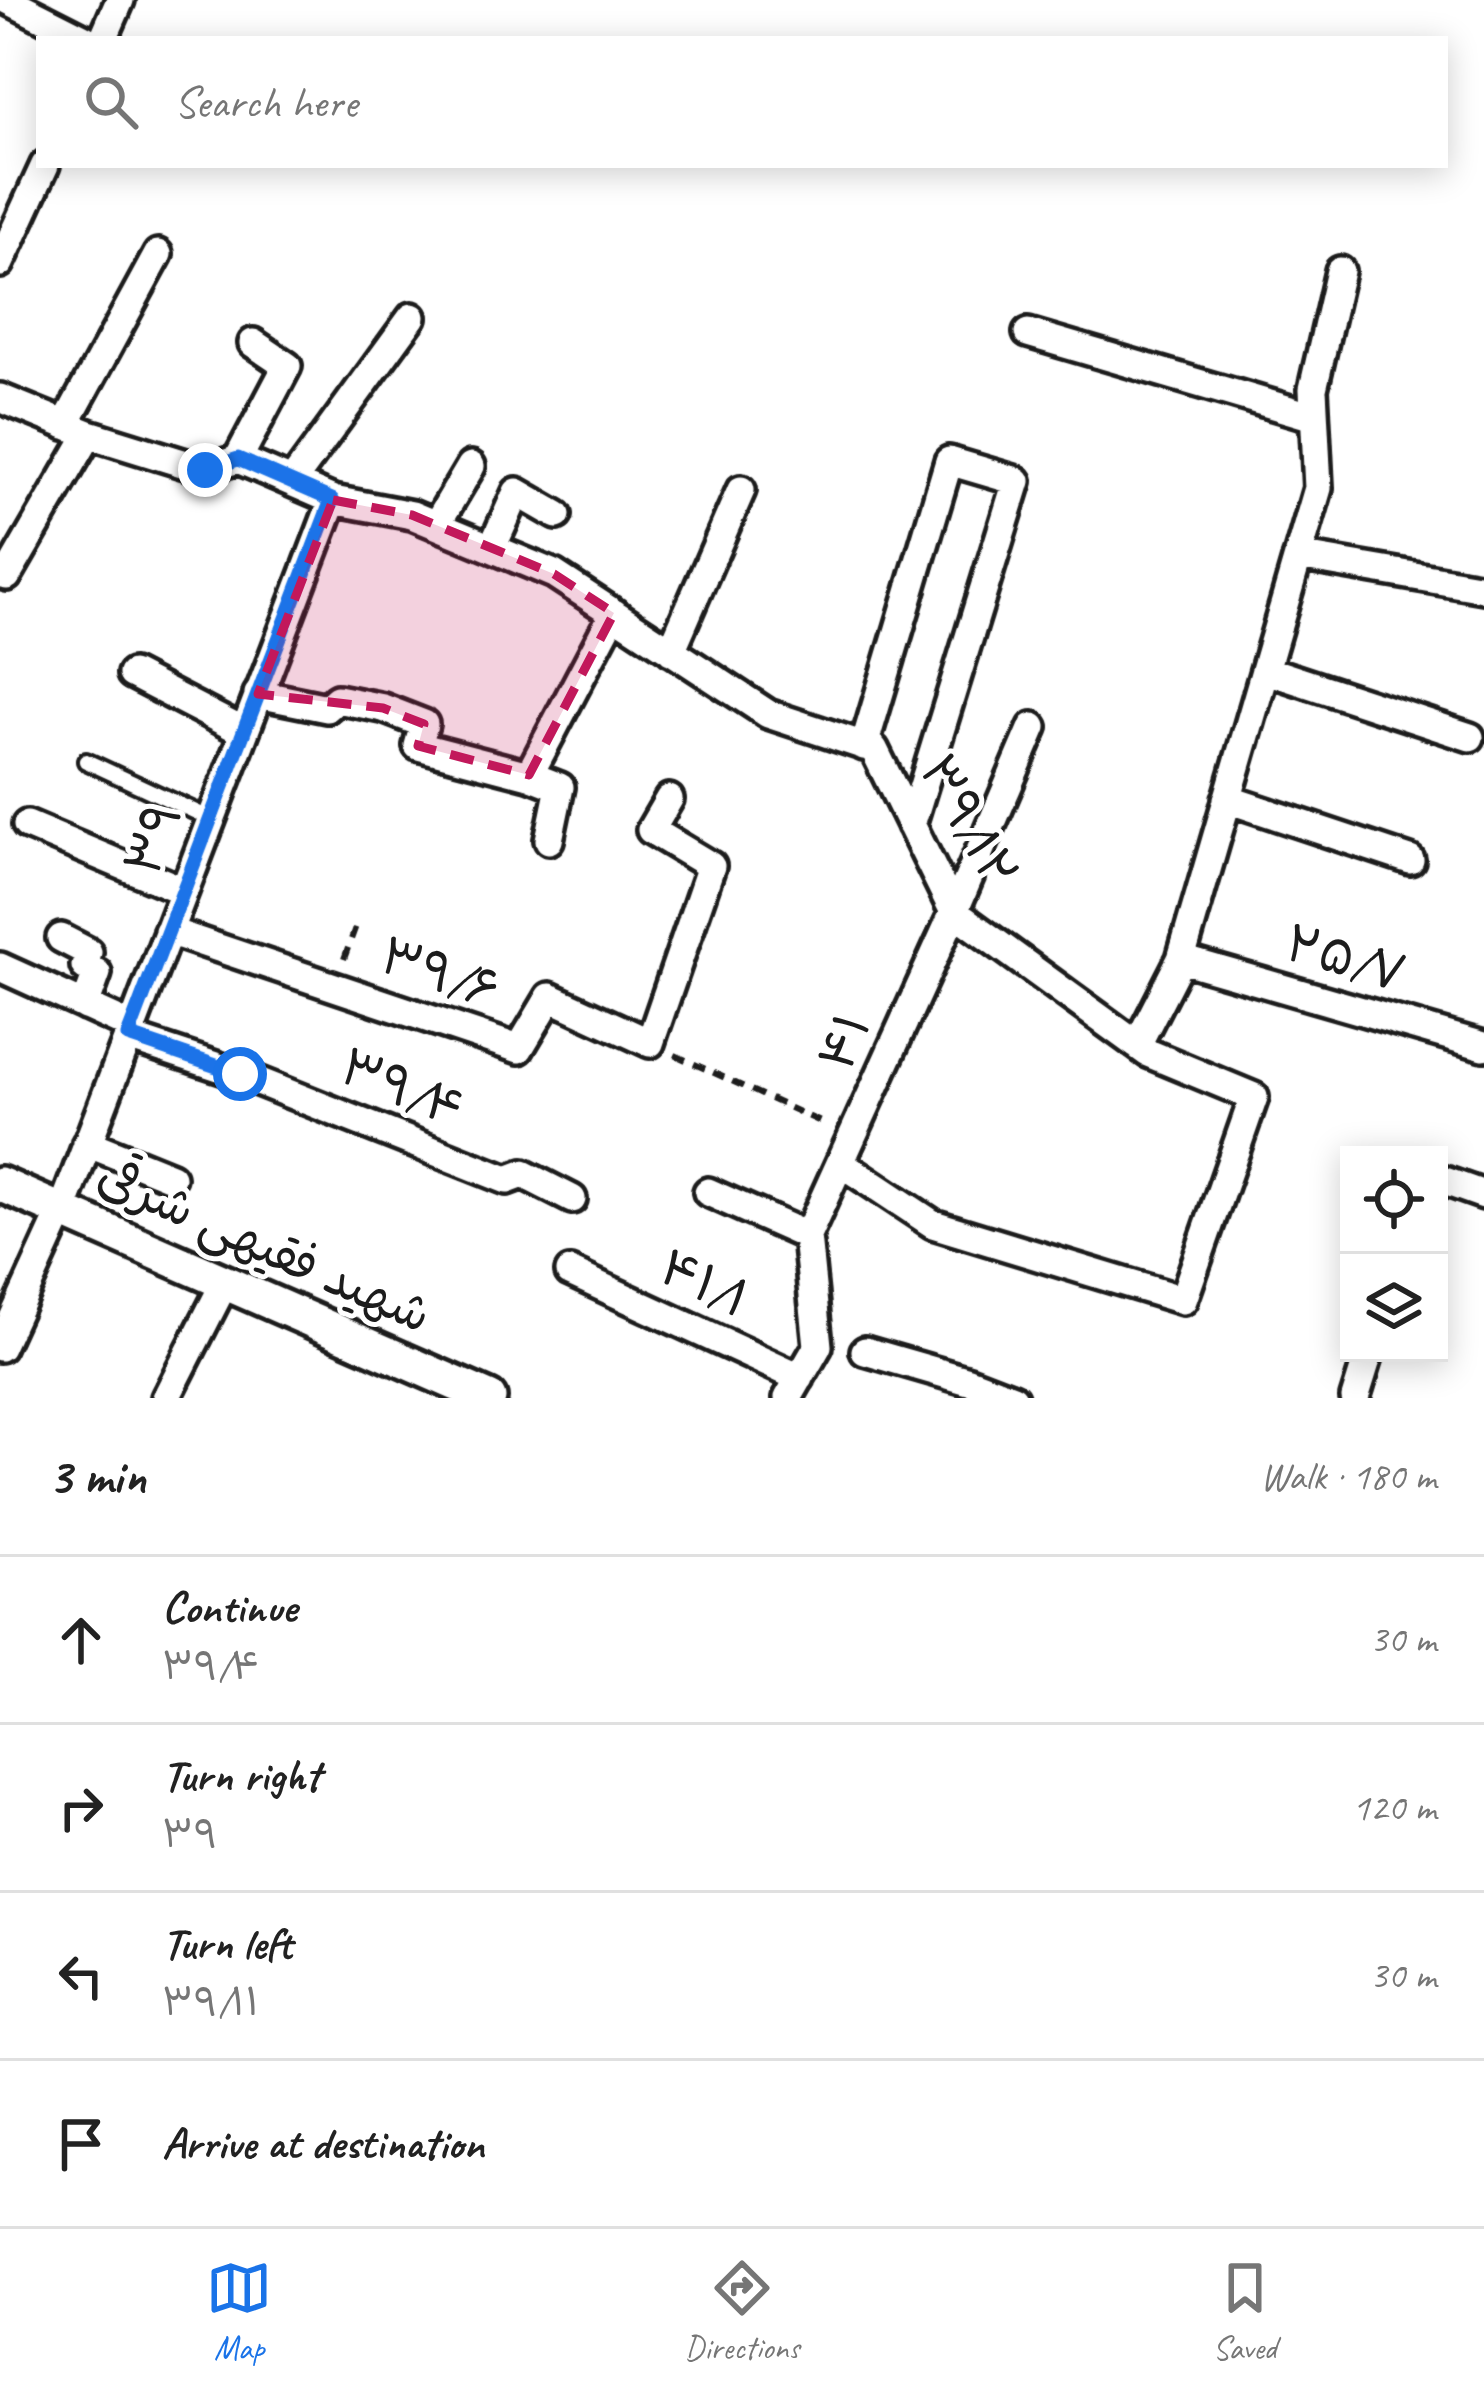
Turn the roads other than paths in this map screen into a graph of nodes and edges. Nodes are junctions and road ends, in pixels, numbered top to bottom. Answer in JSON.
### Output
{"nodes":[{"id":1,"x":8,"y":0,"type":"edge"},
{"id":2,"x":120,"y":0,"type":"edge"},
{"id":3,"x":79,"y":36,"type":"edge"},
{"id":4,"x":104,"y":36,"type":"edge"},
{"id":5,"x":44,"y":168,"type":"edge"},
{"id":6,"x":158,"y":254,"type":"dead end"},
{"id":7,"x":0,"y":262,"type":"edge"},
{"id":8,"x":1340,"y":271,"type":"dead end"},
{"id":9,"x":412,"y":317,"type":"dead end"},
{"id":10,"x":1028,"y":332,"type":"dead end"},
{"id":11,"x":253,"y":343,"type":"dead end"},
{"id":12,"x":0,"y":398,"type":"edge"},
{"id":13,"x":1314,"y":417,"type":"junction"},
{"id":14,"x":77,"y":430,"type":"junction"},
{"id":15,"x":238,"y":459,"type":"junction"},
{"id":16,"x":471,"y":466,"type":"dead end"},
{"id":17,"x":292,"y":482,"type":"junction"},
{"id":18,"x":741,"y":490,"type":"dead end"},
{"id":19,"x":332,"y":500,"type":"junction"},
{"id":20,"x":556,"y":515,"type":"dead end"},
{"id":21,"x":436,"y":525,"type":"junction"},
{"id":22,"x":492,"y":548,"type":"junction"},
{"id":23,"x":1298,"y":556,"type":"junction"},
{"id":24,"x":0,"y":573,"type":"edge"},
{"id":25,"x":1484,"y":588,"type":"edge"},
{"id":26,"x":614,"y":613,"type":"junction"},
{"id":27,"x":671,"y":651,"type":"junction"},
{"id":28,"x":1266,"y":670,"type":"junction"},
{"id":29,"x":133,"y":674,"type":"dead end"},
{"id":30,"x":258,"y":694,"type":"junction"},
{"id":31,"x":1033,"y":728,"type":"dead end"},
{"id":32,"x":244,"y":732,"type":"junction"},
{"id":33,"x":1470,"y":737,"type":"dead end"},
{"id":34,"x":864,"y":746,"type":"junction"},
{"id":35,"x":86,"y":761,"type":"dead end"},
{"id":36,"x":529,"y":775,"type":"junction"},
{"id":37,"x":669,"y":799,"type":"dead end"},
{"id":38,"x":1227,"y":799,"type":"junction"},
{"id":39,"x":211,"y":819,"type":"junction"},
{"id":40,"x":911,"y":824,"type":"junction"},
{"id":41,"x":27,"y":825,"type":"dead end"},
{"id":42,"x":549,"y":840,"type":"dead end"},
{"id":43,"x":1410,"y":860,"type":"dead end"},
{"id":44,"x":184,"y":891,"type":"junction"},
{"id":45,"x":954,"y":912,"type":"junction"},
{"id":46,"x":168,"y":931,"type":"junction"},
{"id":47,"x":61,"y":938,"type":"dead end"},
{"id":48,"x":1181,"y":959,"type":"junction"},
{"id":49,"x":0,"y":967,"type":"edge"},
{"id":50,"x":86,"y":1006,"type":"junction"},
{"id":51,"x":130,"y":1032,"type":"junction"},
{"id":52,"x":1137,"y":1045,"type":"junction"},
{"id":53,"x":1484,"y":1046,"type":"edge"},
{"id":54,"x":87,"y":1143,"type":"junction"},
{"id":55,"x":846,"y":1150,"type":"junction"},
{"id":56,"x":171,"y":1177,"type":"dead end"},
{"id":57,"x":1448,"y":1182,"type":"edge"},
{"id":58,"x":0,"y":1184,"type":"edge"},
{"id":59,"x":708,"y":1192,"type":"dead end"},
{"id":60,"x":1484,"y":1195,"type":"edge"},
{"id":61,"x":572,"y":1199,"type":"dead end"},
{"id":62,"x":62,"y":1211,"type":"junction"},
{"id":63,"x":807,"y":1236,"type":"junction"},
{"id":64,"x":570,"y":1272,"type":"dead end"},
{"id":65,"x":225,"y":1282,"type":"junction"},
{"id":66,"x":0,"y":1347,"type":"edge"},
{"id":67,"x":865,"y":1351,"type":"dead end"},
{"id":68,"x":1366,"y":1362,"type":"edge"},
{"id":69,"x":794,"y":1388,"type":"edge"},
{"id":70,"x":166,"y":1398,"type":"edge"},
{"id":71,"x":489,"y":1398,"type":"edge"},
{"id":72,"x":1013,"y":1398,"type":"edge"},
{"id":73,"x":1354,"y":1398,"type":"edge"}],
"edges":[{"from":1,"to":3,"type":"street"},
{"from":2,"to":4,"type":"street"},
{"from":5,"to":7,"type":"street"},
{"from":6,"to":14,"type":"street"},
{"from":8,"to":13,"type":"street"},
{"from":9,"to":17,"type":"street"},
{"from":10,"to":13,"type":"street"},
{"from":11,"to":15,"type":"street"},
{"from":12,"to":14,"type":"street"},
{"from":13,"to":23,"type":"street"},
{"from":14,"to":15,"type":"street"},
{"from":14,"to":24,"type":"street"},
{"from":15,"to":17,"type":"street","name":"۳۹/۱۲"},
{"from":16,"to":21,"type":"street"},
{"from":17,"to":19,"type":"street","name":"۳۹/۱۲"},
{"from":18,"to":27,"type":"street"},
{"from":19,"to":21,"type":"street","name":"۳۹/۱۲"},
{"from":19,"to":30,"type":"street","name":"۳۹"},
{"from":20,"to":22,"type":"street"},
{"from":21,"to":22,"type":"street","name":"۳۹/۱۲"},
{"from":22,"to":26,"type":"street","name":"۳۹/۱۲"},
{"from":23,"to":25,"type":"street"},
{"from":23,"to":28,"type":"street"},
{"from":26,"to":27,"type":"street","name":"۳۹/۱۲"},
{"from":26,"to":36,"type":"street"},
{"from":27,"to":34,"type":"street","name":"۳۹/۱۲"},
{"from":28,"to":33,"type":"street"},
{"from":28,"to":38,"type":"street"},
{"from":29,"to":32,"type":"street"},
{"from":30,"to":32,"type":"street","name":"۳۹"},
{"from":30,"to":36,"type":"street"},
{"from":31,"to":45,"type":"street","name":"۴۱"},
{"from":32,"to":39,"type":"street","name":"۳۹"},
{"from":34,"to":40,"type":"street","name":"۳۹/۱۲"},
{"from":34,"to":40,"type":"street"},
{"from":35,"to":39,"type":"lane"},
{"from":36,"to":42,"type":"street"},
{"from":37,"to":46,"type":"street","name":"۳۹/۶"},
{"from":38,"to":43,"type":"street"},
{"from":38,"to":48,"type":"street"},
{"from":39,"to":44,"type":"street","name":"۳۹"},
{"from":40,"to":45,"type":"street","name":"۳۹/۱۲"},
{"from":41,"to":44,"type":"street"},
{"from":44,"to":46,"type":"street","name":"۳۹"},
{"from":45,"to":52,"type":"street","name":"۳۹/۱۲"},
{"from":45,"to":55,"type":"street","name":"۴۱"},
{"from":46,"to":51,"type":"street","name":"۳۹"},
{"from":47,"to":50,"type":"street"},
{"from":48,"to":52,"type":"street"},
{"from":48,"to":53,"type":"street","name":"۲۵/۷"},
{"from":49,"to":50,"type":"street","name":"۳۹/۴"},
{"from":50,"to":51,"type":"street","name":"۳۹/۴"},
{"from":51,"to":54,"type":"street","name":"۳۹"},
{"from":51,"to":61,"type":"street","name":"۳۹/۴"},
{"from":52,"to":55,"type":"street","name":"۳۹/۱۲"},
{"from":54,"to":56,"type":"street"},
{"from":54,"to":62,"type":"street","name":"۳۹"},
{"from":55,"to":63,"type":"street","name":"۴۱"},
{"from":57,"to":60,"type":"street"},
{"from":58,"to":62,"type":"street","name":"شهید فقیهی شرقی"},
{"from":59,"to":63,"type":"street"},
{"from":62,"to":65,"type":"street","name":"شهید فقیهی شرقی"},
{"from":62,"to":66,"type":"street","name":"۳۹"},
{"from":63,"to":69,"type":"street"},
{"from":64,"to":69,"type":"street","name":"۴۱/۱"},
{"from":65,"to":70,"type":"street"},
{"from":65,"to":71,"type":"street","name":"شهید فقیهی شرقی"},
{"from":67,"to":72,"type":"street"},
{"from":68,"to":73,"type":"street"}]}
